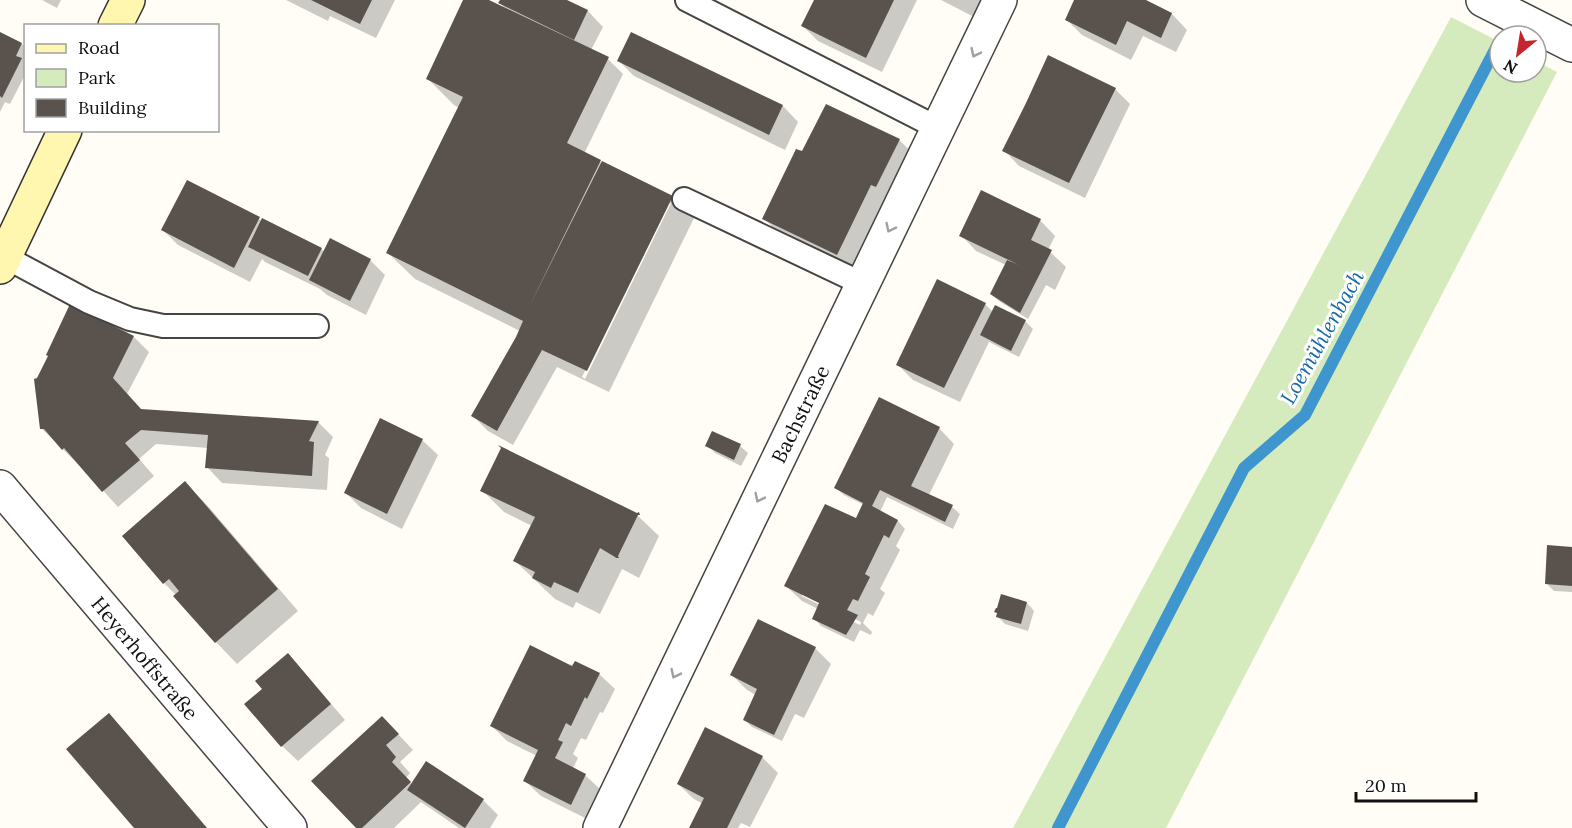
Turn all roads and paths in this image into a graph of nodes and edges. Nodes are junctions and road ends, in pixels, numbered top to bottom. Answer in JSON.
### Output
{"nodes":[{"id":1,"x":128,"y":0,"type":"edge"},
{"id":2,"x":687,"y":0,"type":"edge"},
{"id":3,"x":1000,"y":0,"type":"edge"},
{"id":4,"x":1483,"y":0,"type":"edge"},
{"id":5,"x":116,"y":24,"type":"edge"},
{"id":6,"x":1569,"y":44,"type":"edge"},
{"id":7,"x":938,"y":128,"type":"junction"},
{"id":8,"x":64,"y":132,"type":"edge"},
{"id":9,"x":684,"y":199,"type":"dead end"},
{"id":10,"x":2,"y":262,"type":"edge"},
{"id":11,"x":863,"y":284,"type":"junction"},
{"id":12,"x":317,"y":326,"type":"dead end"},
{"id":13,"x":0,"y":487,"type":"edge"},
{"id":14,"x":290,"y":828,"type":"edge"},
{"id":15,"x":600,"y":828,"type":"edge"}],
"edges":[{"from":1,"to":5,"type":"main road"},
{"from":2,"to":7,"type":"lane"},
{"from":3,"to":7,"type":"street","name":"Bachstraße","one_way":true},
{"from":4,"to":6,"type":"street"},
{"from":7,"to":11,"type":"street","name":"Bachstraße","one_way":true},
{"from":8,"to":10,"type":"main road"},
{"from":9,"to":11,"type":"lane"},
{"from":10,"to":12,"type":"lane"},
{"from":11,"to":15,"type":"street","name":"Bachstraße","one_way":true},
{"from":13,"to":14,"type":"street","name":"Heyerhoffstraße"}]}
